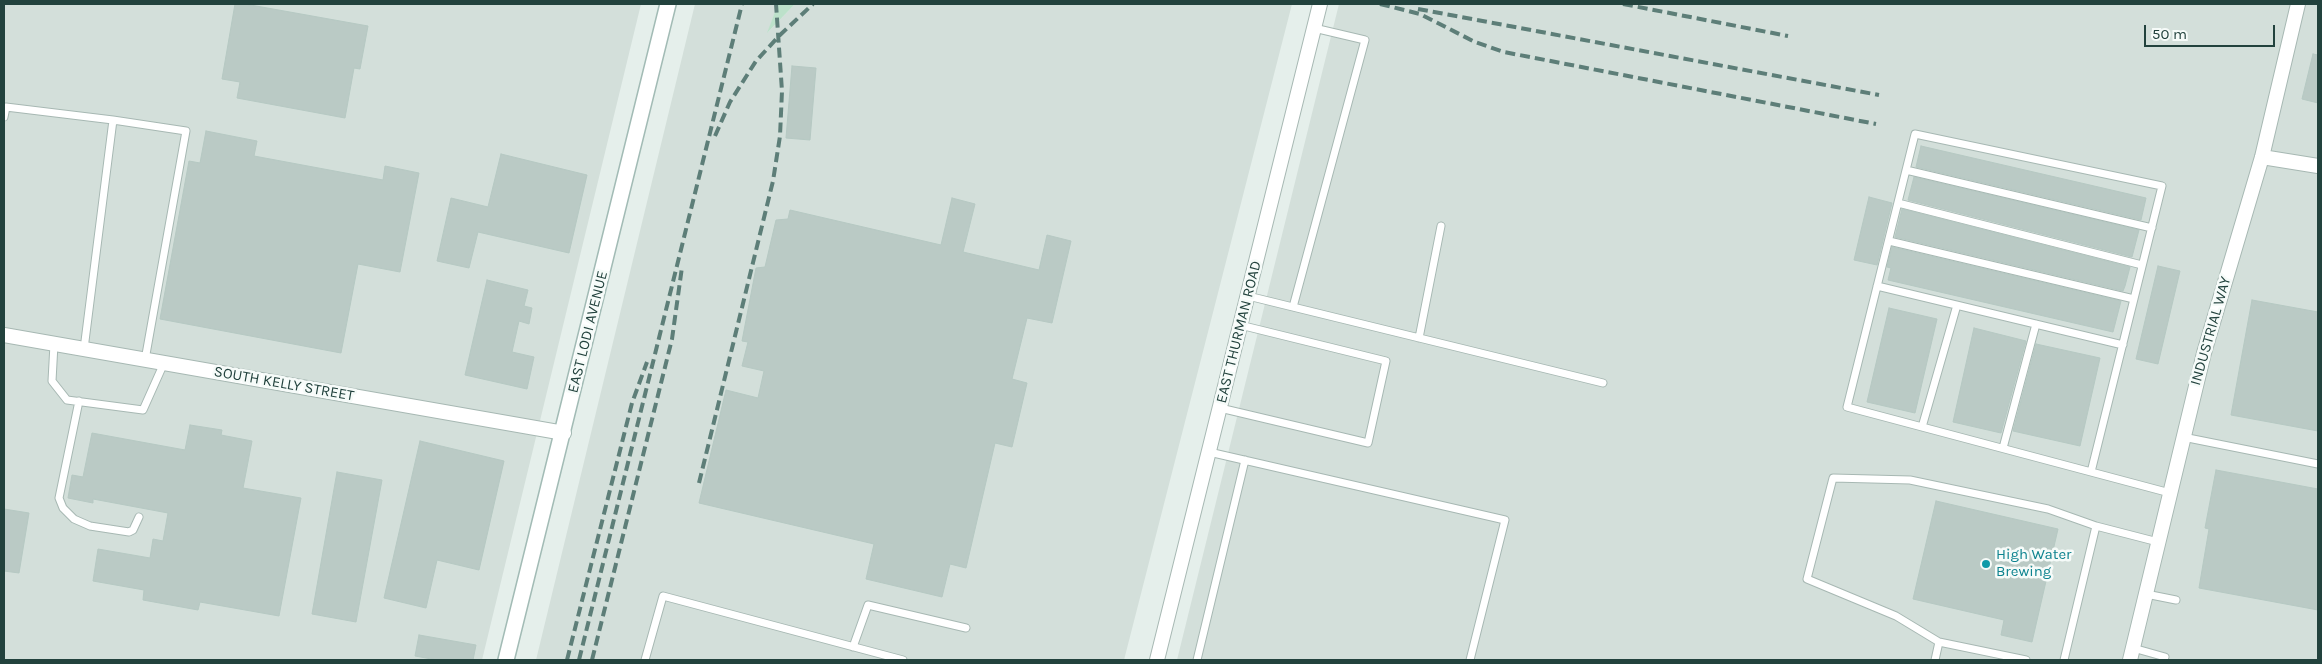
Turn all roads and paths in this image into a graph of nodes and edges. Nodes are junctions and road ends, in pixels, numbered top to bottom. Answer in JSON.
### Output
{"nodes":[{"id":1,"x":668,"y":4,"type":"edge"},
{"id":2,"x":1320,"y":4,"type":"edge"},
{"id":3,"x":2298,"y":4,"type":"edge"},
{"id":4,"x":1314,"y":28,"type":"junction"},
{"id":5,"x":4,"y":117,"type":"edge"},
{"id":6,"x":113,"y":120,"type":"junction"},
{"id":7,"x":2262,"y":157,"type":"junction"},
{"id":8,"x":2318,"y":163,"type":"edge"},
{"id":9,"x":1906,"y":170,"type":"junction"},
{"id":10,"x":1898,"y":203,"type":"junction"},
{"id":11,"x":1440,"y":226,"type":"dead end"},
{"id":12,"x":2152,"y":228,"type":"junction"},
{"id":13,"x":1889,"y":241,"type":"junction"},
{"id":14,"x":2142,"y":265,"type":"junction"},
{"id":15,"x":1877,"y":286,"type":"junction"},
{"id":16,"x":1248,"y":296,"type":"junction"},
{"id":17,"x":2134,"y":299,"type":"junction"},
{"id":18,"x":1957,"y":305,"type":"junction"},
{"id":19,"x":1293,"y":307,"type":"junction"},
{"id":20,"x":2036,"y":324,"type":"junction"},
{"id":21,"x":1240,"y":325,"type":"junction"},
{"id":22,"x":4,"y":335,"type":"edge"},
{"id":23,"x":1419,"y":338,"type":"junction"},
{"id":24,"x":54,"y":344,"type":"junction"},
{"id":25,"x":2123,"y":345,"type":"junction"},
{"id":26,"x":84,"y":350,"type":"junction"},
{"id":27,"x":146,"y":360,"type":"junction"},
{"id":28,"x":164,"y":363,"type":"junction"},
{"id":29,"x":1603,"y":383,"type":"dead end"},
{"id":30,"x":79,"y":401,"type":"junction"},
{"id":31,"x":1220,"y":408,"type":"junction"},
{"id":32,"x":1922,"y":427,"type":"junction"},
{"id":33,"x":564,"y":432,"type":"junction"},
{"id":34,"x":2183,"y":437,"type":"junction"},
{"id":35,"x":2003,"y":448,"type":"junction"},
{"id":36,"x":1209,"y":452,"type":"junction"},
{"id":37,"x":1246,"y":460,"type":"junction"},
{"id":38,"x":2318,"y":464,"type":"edge"},
{"id":39,"x":2091,"y":472,"type":"junction"},
{"id":40,"x":2170,"y":493,"type":"junction"},
{"id":41,"x":139,"y":517,"type":"dead end"},
{"id":42,"x":2096,"y":526,"type":"junction"},
{"id":43,"x":2158,"y":542,"type":"junction"},
{"id":44,"x":2146,"y":594,"type":"junction"},
{"id":45,"x":2176,"y":600,"type":"dead end"},
{"id":46,"x":966,"y":628,"type":"dead end"},
{"id":47,"x":1939,"y":642,"type":"junction"},
{"id":48,"x":853,"y":647,"type":"junction"},
{"id":49,"x":2131,"y":654,"type":"edge"},
{"id":50,"x":2165,"y":657,"type":"dead end"},
{"id":51,"x":506,"y":660,"type":"edge"},
{"id":52,"x":645,"y":660,"type":"edge"},
{"id":53,"x":903,"y":660,"type":"edge"},
{"id":54,"x":1157,"y":660,"type":"edge"},
{"id":55,"x":1196,"y":660,"type":"edge"},
{"id":56,"x":1470,"y":660,"type":"edge"},
{"id":57,"x":1935,"y":660,"type":"edge"},
{"id":58,"x":2026,"y":660,"type":"edge"},
{"id":59,"x":2064,"y":660,"type":"edge"}],
"edges":[{"from":1,"to":33,"type":"street","name":"EAST LODI AVENUE"},
{"from":2,"to":4,"type":"street","name":"EAST THURMAN ROAD"},
{"from":3,"to":7,"type":"street","name":"INDUSTRIAL WAY"},
{"from":4,"to":16,"type":"street","name":"EAST THURMAN ROAD"},
{"from":4,"to":19,"type":"lane"},
{"from":5,"to":6,"type":"lane"},
{"from":6,"to":26,"type":"lane"},
{"from":6,"to":27,"type":"lane"},
{"from":7,"to":8,"type":"street"},
{"from":7,"to":34,"type":"street","name":"INDUSTRIAL WAY"},
{"from":9,"to":10,"type":"lane"},
{"from":9,"to":12,"type":"lane"},
{"from":9,"to":12,"type":"lane"},
{"from":10,"to":13,"type":"lane"},
{"from":10,"to":14,"type":"lane"},
{"from":11,"to":23,"type":"lane"},
{"from":12,"to":14,"type":"lane"},
{"from":13,"to":15,"type":"lane"},
{"from":13,"to":17,"type":"lane"},
{"from":14,"to":17,"type":"lane"},
{"from":15,"to":18,"type":"lane"},
{"from":15,"to":32,"type":"lane"},
{"from":16,"to":19,"type":"lane"},
{"from":16,"to":21,"type":"street","name":"EAST THURMAN ROAD"},
{"from":17,"to":25,"type":"lane"},
{"from":18,"to":20,"type":"lane"},
{"from":18,"to":32,"type":"lane"},
{"from":19,"to":23,"type":"lane"},
{"from":20,"to":25,"type":"lane"},
{"from":20,"to":35,"type":"lane"},
{"from":21,"to":31,"type":"street","name":"EAST THURMAN ROAD"},
{"from":21,"to":31,"type":"lane"},
{"from":22,"to":24,"type":"street","name":"SOUTH KELLY STREET"},
{"from":23,"to":29,"type":"lane"},
{"from":24,"to":26,"type":"street","name":"SOUTH KELLY STREET"},
{"from":24,"to":30,"type":"lane"},
{"from":25,"to":39,"type":"lane"},
{"from":26,"to":27,"type":"street","name":"SOUTH KELLY STREET"},
{"from":27,"to":28,"type":"street","name":"SOUTH KELLY STREET"},
{"from":28,"to":30,"type":"lane"},
{"from":28,"to":33,"type":"street","name":"SOUTH KELLY STREET"},
{"from":30,"to":41,"type":"lane"},
{"from":31,"to":36,"type":"street","name":"EAST THURMAN ROAD"},
{"from":32,"to":35,"type":"lane"},
{"from":33,"to":51,"type":"street","name":"EAST LODI AVENUE"},
{"from":34,"to":38,"type":"lane"},
{"from":34,"to":40,"type":"street","name":"INDUSTRIAL WAY"},
{"from":35,"to":39,"type":"lane"},
{"from":36,"to":37,"type":"lane"},
{"from":36,"to":54,"type":"street","name":"EAST THURMAN ROAD"},
{"from":37,"to":55,"type":"lane"},
{"from":37,"to":56,"type":"lane"},
{"from":39,"to":40,"type":"lane"},
{"from":40,"to":43,"type":"street","name":"INDUSTRIAL WAY"},
{"from":42,"to":43,"type":"lane"},
{"from":42,"to":47,"type":"lane"},
{"from":42,"to":59,"type":"lane"},
{"from":43,"to":44,"type":"street","name":"INDUSTRIAL WAY"},
{"from":44,"to":45,"type":"lane"},
{"from":44,"to":49,"type":"street","name":"INDUSTRIAL WAY"},
{"from":46,"to":48,"type":"lane"},
{"from":47,"to":57,"type":"lane"},
{"from":47,"to":58,"type":"lane"},
{"from":48,"to":52,"type":"lane"},
{"from":48,"to":53,"type":"lane"},
{"from":49,"to":50,"type":"lane"}]}
